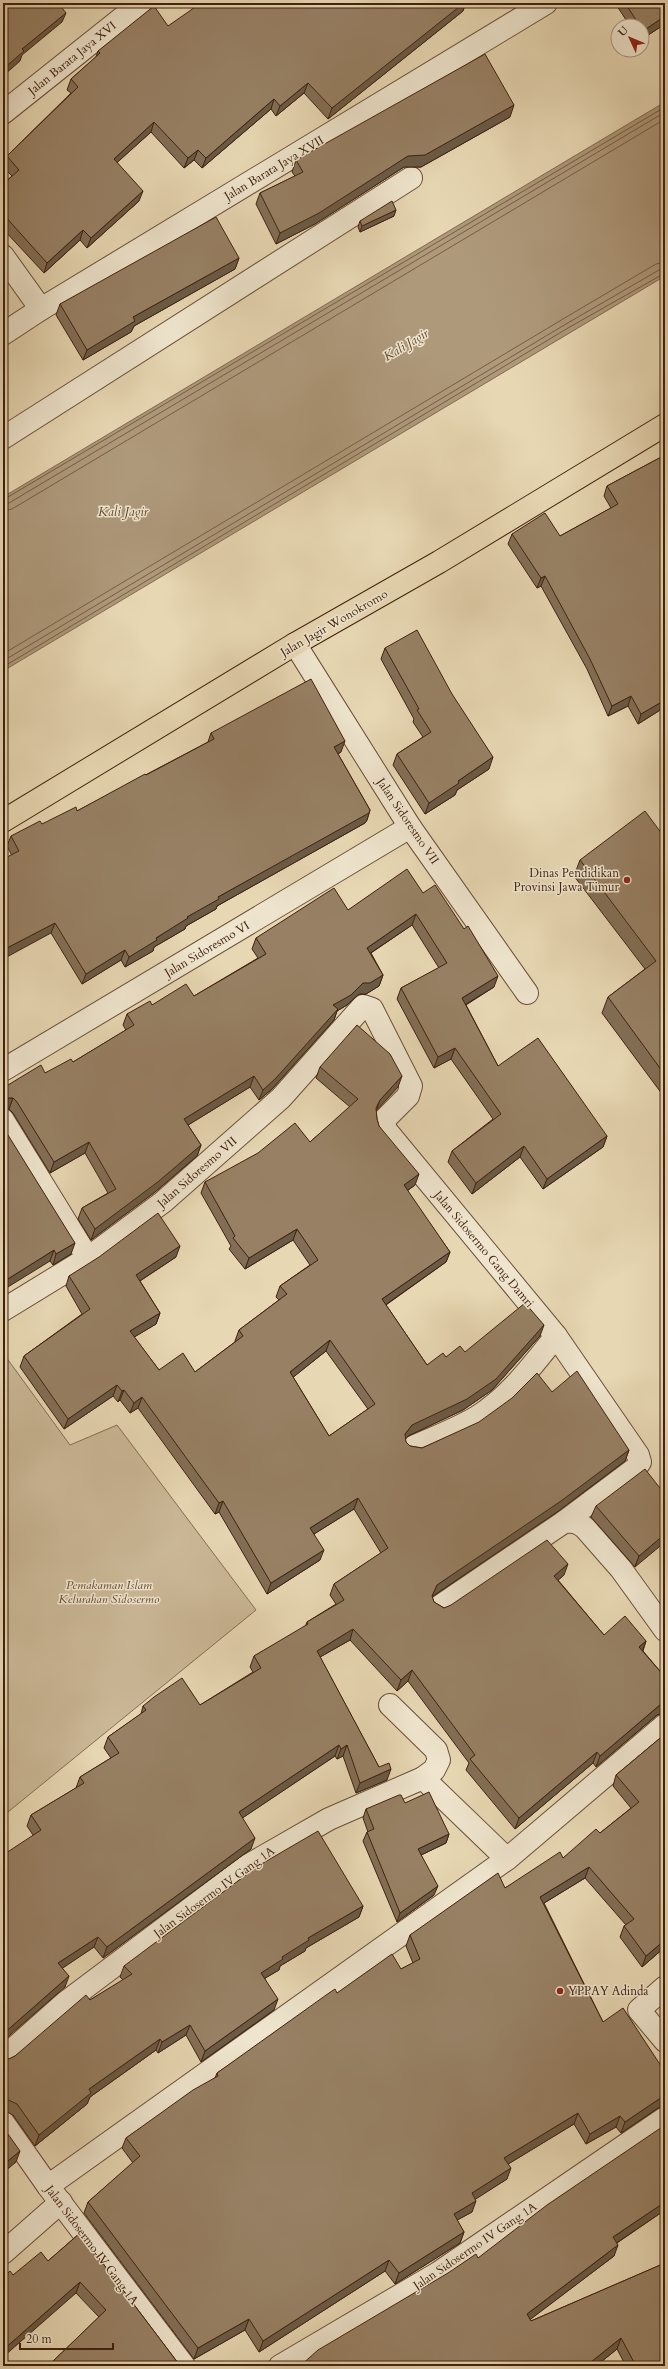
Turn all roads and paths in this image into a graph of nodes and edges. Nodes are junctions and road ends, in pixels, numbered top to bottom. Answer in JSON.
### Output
{"nodes":[{"id":1,"x":141,"y":3,"type":"edge"},
{"id":2,"x":546,"y":3,"type":"edge"},
{"id":3,"x":3,"y":113,"type":"edge"},
{"id":4,"x":411,"y":178,"type":"dead end"},
{"id":5,"x":3,"y":256,"type":"edge"},
{"id":6,"x":41,"y":309,"type":"junction"},
{"id":7,"x":3,"y":334,"type":"edge"},
{"id":8,"x":665,"y":425,"type":"edge"},
{"id":9,"x":3,"y":438,"type":"edge"},
{"id":10,"x":295,"y":644,"type":"junction"},
{"id":11,"x":3,"y":821,"type":"edge"},
{"id":12,"x":410,"y":826,"type":"junction"},
{"id":13,"x":527,"y":993,"type":"dead end"},
{"id":14,"x":367,"y":1006,"type":"joint"},
{"id":15,"x":3,"y":1070,"type":"edge"},
{"id":16,"x":3,"y":1120,"type":"edge"},
{"id":17,"x":88,"y":1258,"type":"junction"},
{"id":18,"x":3,"y":1310,"type":"edge"},
{"id":19,"x":556,"y":1336,"type":"junction"},
{"id":20,"x":413,"y":1447,"type":"edge"},
{"id":21,"x":564,"y":1522,"type":"junction"},
{"id":22,"x":440,"y":1606,"type":"edge"},
{"id":23,"x":665,"y":1630,"type":"edge"},
{"id":24,"x":390,"y":1705,"type":"dead end"},
{"id":25,"x":665,"y":1725,"type":"edge"},
{"id":26,"x":423,"y":1778,"type":"junction"},
{"id":27,"x":507,"y":1859,"type":"junction"},
{"id":28,"x":665,"y":1987,"type":"edge"},
{"id":29,"x":665,"y":2040,"type":"edge"},
{"id":30,"x":3,"y":2058,"type":"edge"},
{"id":31,"x":665,"y":2118,"type":"edge"},
{"id":32,"x":3,"y":2122,"type":"edge"},
{"id":33,"x":54,"y":2194,"type":"junction"},
{"id":34,"x":3,"y":2253,"type":"edge"},
{"id":35,"x":184,"y":2366,"type":"edge"},
{"id":36,"x":280,"y":2366,"type":"edge"}],
"edges":[{"from":1,"to":3,"type":"street","name":"Jalan Barata Jaya XVI"},
{"from":2,"to":6,"type":"street","name":"Jalan Barata Jaya XVII"},
{"from":4,"to":9,"type":"street"},
{"from":5,"to":6,"type":"street"},
{"from":6,"to":7,"type":"street","name":"Jalan Barata Jaya XVII"},
{"from":8,"to":10,"type":"main road","name":"Jalan Jagir Wonokromo"},
{"from":10,"to":11,"type":"main road","name":"Jalan Jagir Wonokromo"},
{"from":10,"to":12,"type":"street","name":"Jalan Sidoresmo VII"},
{"from":12,"to":13,"type":"street","name":"Jalan Sidoresmo VII"},
{"from":12,"to":15,"type":"street","name":"Jalan Sidoresmo VI"},
{"from":14,"to":17,"type":"street","name":"Jalan Sidoresmo VII"},
{"from":14,"to":19,"type":"street","name":"Jalan Sidosermo Gang Damri"},
{"from":16,"to":17,"type":"street"},
{"from":17,"to":18,"type":"street","name":"Jalan Sidoresmo VII"},
{"from":19,"to":20,"type":"street"},
{"from":19,"to":21,"type":"street","name":"Jalan Sidosermo Gang Damri"},
{"from":21,"to":22,"type":"street"},
{"from":21,"to":23,"type":"street"},
{"from":24,"to":26,"type":"street","name":"Jalan Sidosermo IV Gang 1A"},
{"from":25,"to":27,"type":"street"},
{"from":26,"to":27,"type":"street"},
{"from":26,"to":30,"type":"street","name":"Jalan Sidosermo IV Gang 1A"},
{"from":27,"to":33,"type":"street"},
{"from":28,"to":29,"type":"street"},
{"from":31,"to":36,"type":"street","name":"Jalan Sidosermo IV Gang 1A"},
{"from":32,"to":33,"type":"street","name":"Jalan Sidosermo IV Gang 1A"},
{"from":33,"to":34,"type":"street"},
{"from":33,"to":35,"type":"street","name":"Jalan Sidosermo IV Gang 1A"}]}
